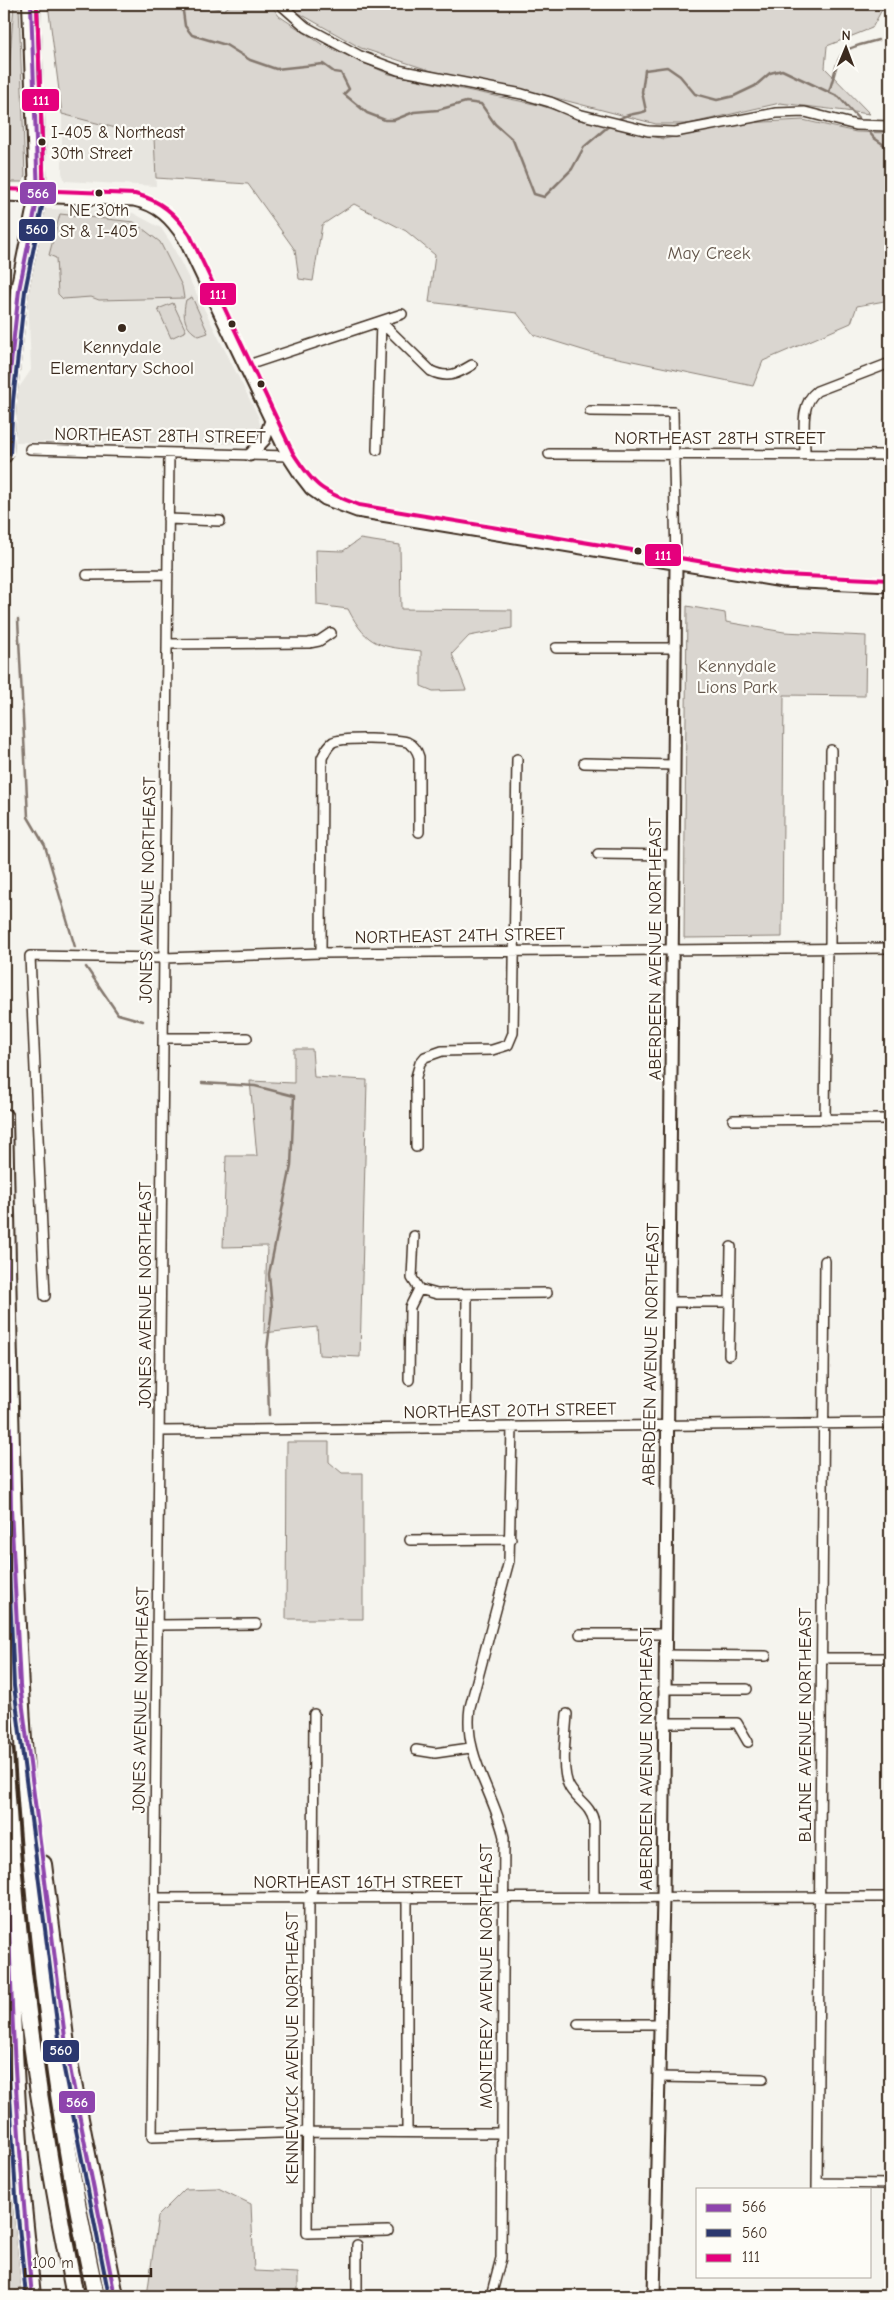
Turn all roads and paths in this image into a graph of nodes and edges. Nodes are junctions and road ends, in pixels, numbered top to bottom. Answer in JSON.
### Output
{"nodes":[{"id":1,"x":31,"y":4,"type":"edge"},
{"id":2,"x":282,"y":6,"type":"edge"},
{"id":3,"x":886,"y":126,"type":"edge"},
{"id":4,"x":4,"y":195,"type":"edge"},
{"id":5,"x":38,"y":196,"type":"junction"},
{"id":6,"x":402,"y":314,"type":"dead end"},
{"id":7,"x":381,"y":322,"type":"junction"},
{"id":8,"x":890,"y":363,"type":"edge"},
{"id":9,"x":472,"y":365,"type":"dead end"},
{"id":10,"x":245,"y":366,"type":"junction"},
{"id":11,"x":590,"y":411,"type":"dead end"},
{"id":12,"x":272,"y":421,"type":"junction"},
{"id":13,"x":30,"y":450,"type":"dead end"},
{"id":14,"x":377,"y":450,"type":"dead end"},
{"id":15,"x":4,"y":454,"type":"edge"},
{"id":16,"x":169,"y":454,"type":"junction"},
{"id":17,"x":549,"y":454,"type":"dead end"},
{"id":18,"x":674,"y":454,"type":"junction"},
{"id":19,"x":804,"y":454,"type":"junction"},
{"id":20,"x":250,"y":455,"type":"junction"},
{"id":21,"x":890,"y":455,"type":"edge"},
{"id":22,"x":288,"y":456,"type":"junction"},
{"id":23,"x":168,"y":519,"type":"junction"},
{"id":24,"x":220,"y":521,"type":"dead end"},
{"id":25,"x":676,"y":564,"type":"junction"},
{"id":26,"x":167,"y":574,"type":"junction"},
{"id":27,"x":87,"y":575,"type":"dead end"},
{"id":28,"x":890,"y":586,"type":"edge"},
{"id":29,"x":331,"y":632,"type":"dead end"},
{"id":30,"x":167,"y":644,"type":"junction"},
{"id":31,"x":556,"y":648,"type":"dead end"},
{"id":32,"x":676,"y":648,"type":"junction"},
{"id":33,"x":831,"y":750,"type":"dead end"},
{"id":34,"x":517,"y":759,"type":"dead end"},
{"id":35,"x":584,"y":763,"type":"dead end"},
{"id":36,"x":674,"y":765,"type":"junction"},
{"id":37,"x":419,"y":832,"type":"dead end"},
{"id":38,"x":598,"y":854,"type":"dead end"},
{"id":39,"x":674,"y":855,"type":"junction"},
{"id":40,"x":828,"y":948,"type":"junction"},
{"id":41,"x":890,"y":948,"type":"edge"},
{"id":42,"x":514,"y":951,"type":"junction"},
{"id":43,"x":672,"y":951,"type":"junction"},
{"id":44,"x":322,"y":953,"type":"junction"},
{"id":45,"x":163,"y":958,"type":"junction"},
{"id":46,"x":163,"y":1038,"type":"junction"},
{"id":47,"x":247,"y":1038,"type":"dead end"},
{"id":48,"x":4,"y":1117,"type":"edge"},
{"id":49,"x":890,"y":1119,"type":"edge"},
{"id":50,"x":733,"y":1120,"type":"dead end"},
{"id":51,"x":825,"y":1120,"type":"junction"},
{"id":52,"x":416,"y":1148,"type":"dead end"},
{"id":53,"x":414,"y":1236,"type":"dead end"},
{"id":54,"x":731,"y":1247,"type":"dead end"},
{"id":55,"x":825,"y":1261,"type":"dead end"},
{"id":56,"x":418,"y":1289,"type":"junction"},
{"id":57,"x":547,"y":1293,"type":"dead end"},
{"id":58,"x":467,"y":1294,"type":"junction"},
{"id":59,"x":45,"y":1296,"type":"dead end"},
{"id":60,"x":670,"y":1302,"type":"junction"},
{"id":61,"x":730,"y":1302,"type":"junction"},
{"id":62,"x":729,"y":1355,"type":"dead end"},
{"id":63,"x":409,"y":1380,"type":"dead end"},
{"id":64,"x":823,"y":1424,"type":"junction"},
{"id":65,"x":890,"y":1424,"type":"edge"},
{"id":66,"x":668,"y":1426,"type":"junction"},
{"id":67,"x":512,"y":1427,"type":"junction"},
{"id":68,"x":466,"y":1428,"type":"junction"},
{"id":69,"x":160,"y":1431,"type":"junction"},
{"id":70,"x":410,"y":1540,"type":"dead end"},
{"id":71,"x":511,"y":1540,"type":"junction"},
{"id":72,"x":256,"y":1624,"type":"dead end"},
{"id":73,"x":158,"y":1625,"type":"junction"},
{"id":74,"x":580,"y":1634,"type":"dead end"},
{"id":75,"x":664,"y":1634,"type":"junction"},
{"id":76,"x":664,"y":1655,"type":"junction"},
{"id":77,"x":766,"y":1656,"type":"dead end"},
{"id":78,"x":822,"y":1658,"type":"junction"},
{"id":79,"x":890,"y":1658,"type":"edge"},
{"id":80,"x":20,"y":1686,"type":"junction"},
{"id":81,"x":664,"y":1689,"type":"junction"},
{"id":82,"x":747,"y":1689,"type":"dead end"},
{"id":83,"x":314,"y":1714,"type":"dead end"},
{"id":84,"x":566,"y":1714,"type":"dead end"},
{"id":85,"x":663,"y":1723,"type":"junction"},
{"id":86,"x":748,"y":1742,"type":"dead end"},
{"id":87,"x":470,"y":1748,"type":"junction"},
{"id":88,"x":4,"y":1750,"type":"edge"},
{"id":89,"x":416,"y":1750,"type":"dead end"},
{"id":90,"x":5,"y":1779,"type":"junction"},
{"id":91,"x":594,"y":1897,"type":"junction"},
{"id":92,"x":663,"y":1897,"type":"junction"},
{"id":93,"x":820,"y":1897,"type":"junction"},
{"id":94,"x":155,"y":1898,"type":"junction"},
{"id":95,"x":309,"y":1898,"type":"junction"},
{"id":96,"x":407,"y":1898,"type":"junction"},
{"id":97,"x":503,"y":1898,"type":"junction"},
{"id":98,"x":890,"y":1898,"type":"edge"},
{"id":99,"x":578,"y":2024,"type":"dead end"},
{"id":100,"x":660,"y":2024,"type":"junction"},
{"id":101,"x":659,"y":2077,"type":"junction"},
{"id":102,"x":763,"y":2079,"type":"dead end"},
{"id":103,"x":406,"y":2131,"type":"junction"},
{"id":104,"x":307,"y":2132,"type":"junction"},
{"id":105,"x":501,"y":2133,"type":"junction"},
{"id":106,"x":890,"y":2184,"type":"edge"},
{"id":107,"x":817,"y":2186,"type":"edge"},
{"id":108,"x":388,"y":2231,"type":"dead end"},
{"id":109,"x":357,"y":2245,"type":"dead end"},
{"id":110,"x":32,"y":2296,"type":"edge"},
{"id":111,"x":75,"y":2296,"type":"edge"},
{"id":112,"x":96,"y":2296,"type":"edge"},
{"id":113,"x":115,"y":2296,"type":"edge"},
{"id":114,"x":357,"y":2296,"type":"edge"},
{"id":115,"x":491,"y":2296,"type":"edge"},
{"id":116,"x":654,"y":2296,"type":"edge"}],
"edges":[{"from":1,"to":5,"type":"highway"},
{"from":2,"to":3,"type":"street"},
{"from":4,"to":5,"type":"street"},
{"from":5,"to":10,"type":"street"},
{"from":5,"to":15,"type":"highway"},
{"from":6,"to":7,"type":"street"},
{"from":7,"to":9,"type":"street"},
{"from":7,"to":10,"type":"street"},
{"from":7,"to":14,"type":"street"},
{"from":8,"to":19,"type":"street"},
{"from":10,"to":12,"type":"street"},
{"from":11,"to":18,"type":"street","name":"ABERDEEN AVENUE NORTHEAST"},
{"from":12,"to":20,"type":"street"},
{"from":12,"to":22,"type":"street"},
{"from":13,"to":16,"type":"street","name":"NORTHEAST 28TH STREET"},
{"from":16,"to":20,"type":"street","name":"NORTHEAST 28TH STREET"},
{"from":16,"to":23,"type":"street","name":"JONES AVENUE NORTHEAST"},
{"from":17,"to":18,"type":"street","name":"NORTHEAST 28TH STREET"},
{"from":18,"to":19,"type":"street","name":"NORTHEAST 28TH STREET"},
{"from":18,"to":25,"type":"street","name":"ABERDEEN AVENUE NORTHEAST"},
{"from":19,"to":21,"type":"street","name":"NORTHEAST 28TH STREET"},
{"from":20,"to":22,"type":"street","name":"NORTHEAST 28TH STREET"},
{"from":22,"to":25,"type":"street"},
{"from":23,"to":24,"type":"street"},
{"from":23,"to":26,"type":"street","name":"JONES AVENUE NORTHEAST"},
{"from":25,"to":28,"type":"street"},
{"from":25,"to":32,"type":"street","name":"ABERDEEN AVENUE NORTHEAST"},
{"from":26,"to":27,"type":"street"},
{"from":26,"to":30,"type":"street","name":"JONES AVENUE NORTHEAST"},
{"from":29,"to":30,"type":"street"},
{"from":30,"to":45,"type":"street","name":"JONES AVENUE NORTHEAST"},
{"from":31,"to":32,"type":"street"},
{"from":32,"to":36,"type":"street","name":"ABERDEEN AVENUE NORTHEAST"},
{"from":33,"to":40,"type":"street"},
{"from":34,"to":42,"type":"street"},
{"from":35,"to":36,"type":"street"},
{"from":36,"to":39,"type":"street","name":"ABERDEEN AVENUE NORTHEAST"},
{"from":37,"to":44,"type":"street"},
{"from":38,"to":39,"type":"street"},
{"from":39,"to":43,"type":"street","name":"ABERDEEN AVENUE NORTHEAST"},
{"from":40,"to":41,"type":"street","name":"NORTHEAST 24TH STREET"},
{"from":40,"to":43,"type":"street","name":"NORTHEAST 24TH STREET"},
{"from":40,"to":51,"type":"street"},
{"from":42,"to":43,"type":"street","name":"NORTHEAST 24TH STREET"},
{"from":42,"to":44,"type":"street","name":"NORTHEAST 24TH STREET"},
{"from":42,"to":52,"type":"street"},
{"from":43,"to":60,"type":"street","name":"ABERDEEN AVENUE NORTHEAST"},
{"from":44,"to":45,"type":"street","name":"NORTHEAST 24TH STREET"},
{"from":45,"to":46,"type":"street","name":"JONES AVENUE NORTHEAST"},
{"from":45,"to":59,"type":"street","name":"NORTHEAST 24TH STREET"},
{"from":46,"to":47,"type":"street"},
{"from":46,"to":69,"type":"street","name":"JONES AVENUE NORTHEAST"},
{"from":48,"to":80,"type":"highway"},
{"from":49,"to":51,"type":"street"},
{"from":50,"to":51,"type":"street"},
{"from":53,"to":56,"type":"street"},
{"from":54,"to":61,"type":"street"},
{"from":55,"to":64,"type":"street","name":"BLAINE AVENUE NORTHEAST"},
{"from":56,"to":58,"type":"street"},
{"from":56,"to":63,"type":"street"},
{"from":57,"to":58,"type":"street"},
{"from":58,"to":68,"type":"street"},
{"from":60,"to":61,"type":"street"},
{"from":60,"to":66,"type":"street","name":"ABERDEEN AVENUE NORTHEAST"},
{"from":61,"to":62,"type":"street"},
{"from":64,"to":65,"type":"street","name":"NORTHEAST 20TH STREET"},
{"from":64,"to":66,"type":"street","name":"NORTHEAST 20TH STREET"},
{"from":64,"to":78,"type":"street","name":"BLAINE AVENUE NORTHEAST"},
{"from":66,"to":67,"type":"street","name":"NORTHEAST 20TH STREET"},
{"from":66,"to":75,"type":"street","name":"ABERDEEN AVENUE NORTHEAST"},
{"from":67,"to":68,"type":"street","name":"NORTHEAST 20TH STREET"},
{"from":67,"to":71,"type":"street","name":"MONTEREY AVENUE NORTHEAST"},
{"from":68,"to":69,"type":"street","name":"NORTHEAST 20TH STREET"},
{"from":69,"to":73,"type":"street","name":"JONES AVENUE NORTHEAST"},
{"from":70,"to":71,"type":"street"},
{"from":71,"to":87,"type":"street","name":"MONTEREY AVENUE NORTHEAST"},
{"from":72,"to":73,"type":"street"},
{"from":73,"to":94,"type":"street","name":"JONES AVENUE NORTHEAST"},
{"from":74,"to":75,"type":"street"},
{"from":75,"to":76,"type":"street","name":"ABERDEEN AVENUE NORTHEAST"},
{"from":76,"to":77,"type":"street"},
{"from":76,"to":81,"type":"street","name":"ABERDEEN AVENUE NORTHEAST"},
{"from":78,"to":79,"type":"street"},
{"from":78,"to":93,"type":"street","name":"BLAINE AVENUE NORTHEAST"},
{"from":80,"to":112,"type":"highway"},
{"from":80,"to":113,"type":"highway"},
{"from":81,"to":82,"type":"street"},
{"from":81,"to":85,"type":"street","name":"ABERDEEN AVENUE NORTHEAST"},
{"from":83,"to":95,"type":"street","name":"KENNEWICK AVENUE NORTHEAST"},
{"from":84,"to":91,"type":"street"},
{"from":85,"to":86,"type":"street"},
{"from":85,"to":92,"type":"street","name":"ABERDEEN AVENUE NORTHEAST"},
{"from":87,"to":89,"type":"street"},
{"from":87,"to":97,"type":"street","name":"MONTEREY AVENUE NORTHEAST"},
{"from":88,"to":90,"type":"highway"},
{"from":90,"to":110,"type":"highway"},
{"from":90,"to":111,"type":"highway"},
{"from":91,"to":92,"type":"street","name":"NORTHEAST 16TH STREET"},
{"from":91,"to":97,"type":"street","name":"NORTHEAST 16TH STREET"},
{"from":92,"to":93,"type":"street","name":"NORTHEAST 16TH STREET"},
{"from":92,"to":100,"type":"street","name":"ABERDEEN AVENUE NORTHEAST"},
{"from":93,"to":98,"type":"street","name":"NORTHEAST 16TH STREET"},
{"from":93,"to":107,"type":"street","name":"BLAINE AVENUE NORTHEAST"},
{"from":94,"to":95,"type":"street","name":"NORTHEAST 16TH STREET"},
{"from":94,"to":104,"type":"street","name":"JONES AVENUE NORTHEAST"},
{"from":95,"to":96,"type":"street","name":"NORTHEAST 16TH STREET"},
{"from":95,"to":104,"type":"street","name":"KENNEWICK AVENUE NORTHEAST"},
{"from":96,"to":97,"type":"street","name":"NORTHEAST 16TH STREET"},
{"from":96,"to":103,"type":"street"},
{"from":97,"to":105,"type":"street","name":"MONTEREY AVENUE NORTHEAST"},
{"from":99,"to":100,"type":"street"},
{"from":100,"to":101,"type":"street","name":"ABERDEEN AVENUE NORTHEAST"},
{"from":101,"to":102,"type":"street"},
{"from":101,"to":116,"type":"street","name":"ABERDEEN AVENUE NORTHEAST"},
{"from":103,"to":104,"type":"street"},
{"from":103,"to":105,"type":"street"},
{"from":104,"to":108,"type":"street","name":"KENNEWICK AVENUE NORTHEAST"},
{"from":105,"to":115,"type":"street","name":"MONTEREY AVENUE NORTHEAST"},
{"from":106,"to":107,"type":"street"},
{"from":109,"to":114,"type":"street"}]}
